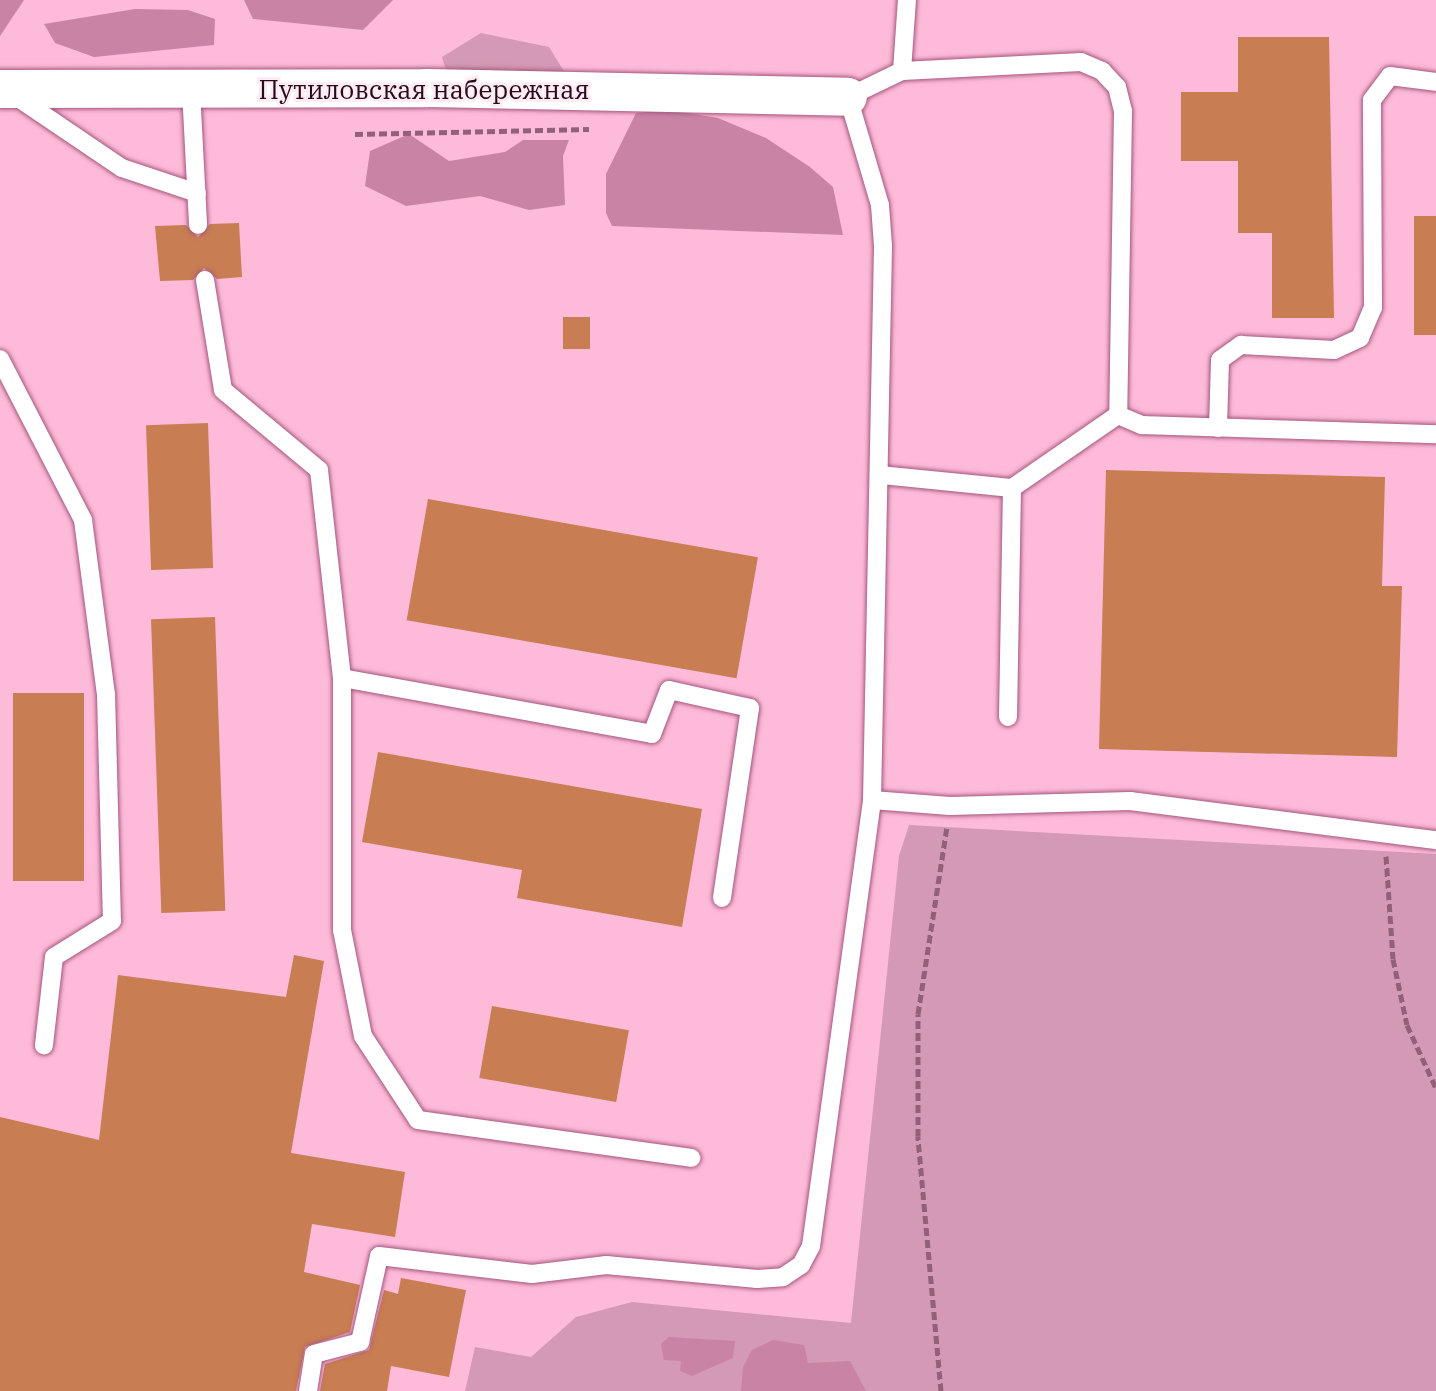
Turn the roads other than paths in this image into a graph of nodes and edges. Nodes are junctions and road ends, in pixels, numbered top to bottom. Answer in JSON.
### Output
{"nodes":[{"id":1,"x":907,"y":0,"type":"edge"},
{"id":2,"x":902,"y":71,"type":"junction"},
{"id":3,"x":1436,"y":82,"type":"edge"},
{"id":4,"x":4,"y":90,"type":"edge"},
{"id":5,"x":191,"y":90,"type":"junction"},
{"id":6,"x":848,"y":97,"type":"junction"},
{"id":7,"x":197,"y":193,"type":"junction"},
{"id":8,"x":198,"y":225,"type":"dead end"},
{"id":9,"x":205,"y":280,"type":"dead end"},
{"id":10,"x":0,"y":359,"type":"edge"},
{"id":11,"x":1118,"y":415,"type":"junction"},
{"id":12,"x":1218,"y":428,"type":"junction"},
{"id":13,"x":1436,"y":434,"type":"edge"},
{"id":14,"x":881,"y":475,"type":"junction"},
{"id":15,"x":1012,"y":488,"type":"junction"},
{"id":16,"x":342,"y":678,"type":"junction"},
{"id":17,"x":1008,"y":717,"type":"dead end"},
{"id":18,"x":872,"y":800,"type":"junction"},
{"id":19,"x":1436,"y":840,"type":"edge"},
{"id":20,"x":722,"y":898,"type":"dead end"},
{"id":21,"x":44,"y":1045,"type":"dead end"},
{"id":22,"x":691,"y":1158,"type":"dead end"},
{"id":23,"x":308,"y":1391,"type":"edge"}],
"edges":[{"from":1,"to":2,"type":"lane"},
{"from":2,"to":6,"type":"lane"},
{"from":2,"to":11,"type":"lane"},
{"from":3,"to":12,"type":"lane"},
{"from":4,"to":5,"type":"street","name":"Путиловская набережная"},
{"from":4,"to":7,"type":"lane"},
{"from":5,"to":6,"type":"street","name":"Путиловская набережная"},
{"from":5,"to":7,"type":"lane"},
{"from":6,"to":14,"type":"lane"},
{"from":7,"to":8,"type":"lane"},
{"from":9,"to":16,"type":"lane"},
{"from":10,"to":21,"type":"lane"},
{"from":11,"to":12,"type":"lane"},
{"from":11,"to":15,"type":"lane"},
{"from":12,"to":13,"type":"lane"},
{"from":14,"to":15,"type":"lane"},
{"from":14,"to":18,"type":"lane"},
{"from":15,"to":17,"type":"lane"},
{"from":16,"to":20,"type":"lane"},
{"from":16,"to":22,"type":"lane"},
{"from":18,"to":19,"type":"lane"},
{"from":18,"to":23,"type":"lane"}]}
